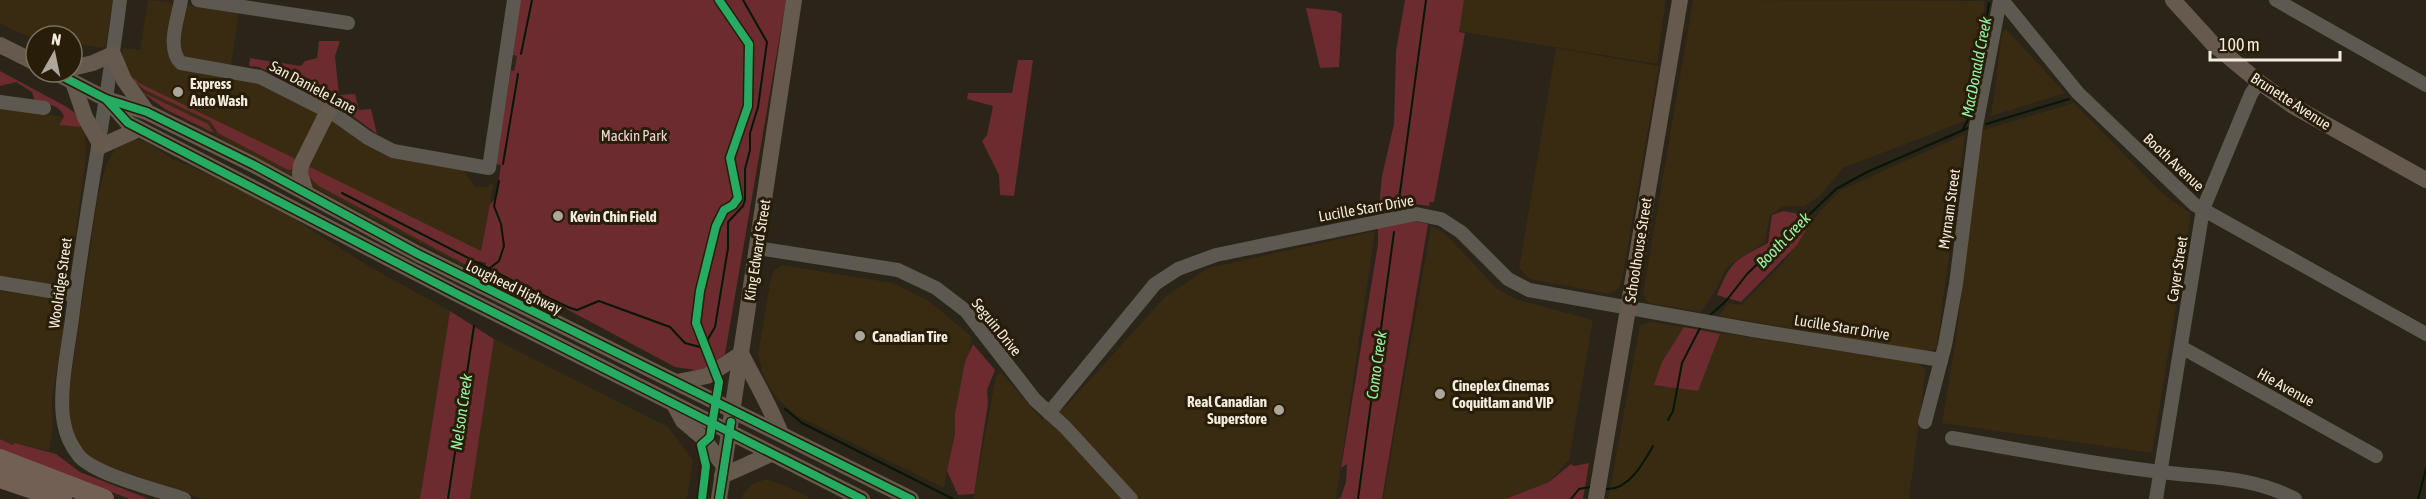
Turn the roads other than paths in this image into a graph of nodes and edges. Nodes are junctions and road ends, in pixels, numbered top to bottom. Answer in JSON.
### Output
{"nodes":[{"id":1,"x":120,"y":0,"type":"edge"},
{"id":2,"x":181,"y":0,"type":"edge"},
{"id":3,"x":198,"y":0,"type":"edge"},
{"id":4,"x":513,"y":0,"type":"edge"},
{"id":5,"x":794,"y":0,"type":"edge"},
{"id":6,"x":1680,"y":0,"type":"edge"},
{"id":7,"x":2001,"y":0,"type":"edge"},
{"id":8,"x":2173,"y":0,"type":"edge"},
{"id":9,"x":2276,"y":0,"type":"edge"},
{"id":10,"x":348,"y":23,"type":"dead end"},
{"id":11,"x":0,"y":45,"type":"edge"},
{"id":12,"x":113,"y":54,"type":"junction"},
{"id":13,"x":24,"y":57,"type":"edge"},
{"id":14,"x":84,"y":68,"type":"edge"},
{"id":15,"x":2259,"y":82,"type":"junction"},
{"id":16,"x":84,"y":83,"type":"edge"},
{"id":17,"x":75,"y":84,"type":"edge"},
{"id":18,"x":2426,"y":85,"type":"edge"},
{"id":19,"x":106,"y":99,"type":"junction"},
{"id":20,"x":0,"y":102,"type":"edge"},
{"id":21,"x":44,"y":108,"type":"dead end"},
{"id":22,"x":328,"y":111,"type":"junction"},
{"id":23,"x":147,"y":112,"type":"junction"},
{"id":24,"x":139,"y":129,"type":"junction"},
{"id":25,"x":99,"y":144,"type":"junction"},
{"id":26,"x":2426,"y":180,"type":"edge"},
{"id":27,"x":306,"y":193,"type":"junction"},
{"id":28,"x":2203,"y":209,"type":"junction"},
{"id":29,"x":757,"y":248,"type":"junction"},
{"id":30,"x":0,"y":283,"type":"edge"},
{"id":31,"x":74,"y":295,"type":"junction"},
{"id":32,"x":1628,"y":309,"type":"junction"},
{"id":33,"x":2426,"y":334,"type":"edge"},
{"id":34,"x":2181,"y":347,"type":"junction"},
{"id":35,"x":741,"y":354,"type":"junction"},
{"id":36,"x":1941,"y":360,"type":"junction"},
{"id":37,"x":677,"y":382,"type":"junction"},
{"id":38,"x":675,"y":405,"type":"junction"},
{"id":39,"x":733,"y":411,"type":"junction"},
{"id":40,"x":1049,"y":413,"type":"junction"},
{"id":41,"x":1925,"y":422,"type":"dead end"},
{"id":42,"x":729,"y":432,"type":"junction"},
{"id":43,"x":781,"y":434,"type":"junction"},
{"id":44,"x":1952,"y":438,"type":"dead end"},
{"id":45,"x":771,"y":454,"type":"junction"},
{"id":46,"x":2376,"y":456,"type":"dead end"},
{"id":47,"x":0,"y":459,"type":"edge"},
{"id":48,"x":723,"y":471,"type":"junction"},
{"id":49,"x":2160,"y":472,"type":"junction"},
{"id":50,"x":0,"y":478,"type":"edge"},
{"id":51,"x":1598,"y":492,"type":"edge"},
{"id":52,"x":62,"y":499,"type":"edge"},
{"id":53,"x":104,"y":499,"type":"edge"},
{"id":54,"x":184,"y":499,"type":"edge"},
{"id":55,"x":719,"y":499,"type":"edge"},
{"id":56,"x":862,"y":499,"type":"edge"},
{"id":57,"x":911,"y":499,"type":"edge"},
{"id":58,"x":1131,"y":499,"type":"edge"},
{"id":59,"x":2156,"y":499,"type":"edge"},
{"id":60,"x":2295,"y":499,"type":"edge"}],
"edges":[{"from":1,"to":12,"type":"street","name":"Woolridge Street"},
{"from":2,"to":22,"type":"street","name":"San Daniele Lane"},
{"from":3,"to":10,"type":"street"},
{"from":4,"to":22,"type":"street","name":"San Daniele Lane"},
{"from":5,"to":29,"type":"main road","name":"King Edward Street"},
{"from":6,"to":32,"type":"main road","name":"Schoolhouse Street"},
{"from":7,"to":28,"type":"street","name":"Booth Avenue"},
{"from":7,"to":36,"type":"street","name":"Myrnam Street"},
{"from":8,"to":15,"type":"main road","name":"Brunette Avenue"},
{"from":9,"to":18,"type":"street"},
{"from":11,"to":13,"type":"main road"},
{"from":12,"to":14,"type":"main road"},
{"from":12,"to":19,"type":"street","name":"Woolridge Street"},
{"from":12,"to":23,"type":"main road"},
{"from":15,"to":26,"type":"main road","name":"Brunette Avenue"},
{"from":15,"to":28,"type":"street","name":"Cayer Street"},
{"from":16,"to":19,"type":"main road","name":"Lougheed Highway"},
{"from":17,"to":25,"type":"main road"},
{"from":19,"to":23,"type":"main road","name":"Lougheed Highway"},
{"from":19,"to":24,"type":"main road","name":"Lougheed Highway"},
{"from":19,"to":25,"type":"street","name":"Woolridge Street"},
{"from":20,"to":21,"type":"street"},
{"from":22,"to":27,"type":"main road"},
{"from":23,"to":27,"type":"main road","name":"Lougheed Highway"},
{"from":24,"to":25,"type":"main road"},
{"from":24,"to":38,"type":"main road","name":"Lougheed Highway"},
{"from":25,"to":31,"type":"street","name":"Woolridge Street"},
{"from":27,"to":37,"type":"main road","name":"Lougheed Highway"},
{"from":28,"to":33,"type":"street","name":"Booth Avenue"},
{"from":28,"to":34,"type":"street","name":"Cayer Street"},
{"from":29,"to":35,"type":"main road","name":"King Edward Street"},
{"from":29,"to":40,"type":"street","name":"Seguin Drive"},
{"from":30,"to":31,"type":"street"},
{"from":31,"to":54,"type":"street","name":"Woolridge Street"},
{"from":32,"to":36,"type":"street","name":"Lucille Starr Drive"},
{"from":32,"to":40,"type":"street","name":"Lucille Starr Drive"},
{"from":32,"to":51,"type":"main road","name":"Schoolhouse Street"},
{"from":34,"to":46,"type":"street","name":"Hie Avenue"},
{"from":34,"to":49,"type":"street","name":"Cayer Street"},
{"from":35,"to":37,"type":"main road"},
{"from":35,"to":39,"type":"main road","name":"King Edward Street"},
{"from":35,"to":43,"type":"main road"},
{"from":36,"to":41,"type":"street","name":"Myrnam Street"},
{"from":37,"to":39,"type":"main road","name":"Lougheed Highway"},
{"from":38,"to":42,"type":"main road","name":"Lougheed Highway"},
{"from":38,"to":48,"type":"main road"},
{"from":39,"to":42,"type":"main road","name":"King Edward Street"},
{"from":39,"to":43,"type":"main road","name":"Lougheed Highway"},
{"from":40,"to":58,"type":"street","name":"Seguin Drive"},
{"from":42,"to":45,"type":"main road","name":"Lougheed Highway"},
{"from":42,"to":48,"type":"main road","name":"King Edward Street"},
{"from":43,"to":57,"type":"main road","name":"Lougheed Highway"},
{"from":44,"to":49,"type":"street"},
{"from":45,"to":48,"type":"main road"},
{"from":45,"to":56,"type":"main road","name":"Lougheed Highway"},
{"from":47,"to":53,"type":"highway"},
{"from":48,"to":55,"type":"main road","name":"King Edward Street"},
{"from":49,"to":59,"type":"street","name":"Cayer Street"},
{"from":49,"to":60,"type":"street"},
{"from":50,"to":52,"type":"highway"}]}
